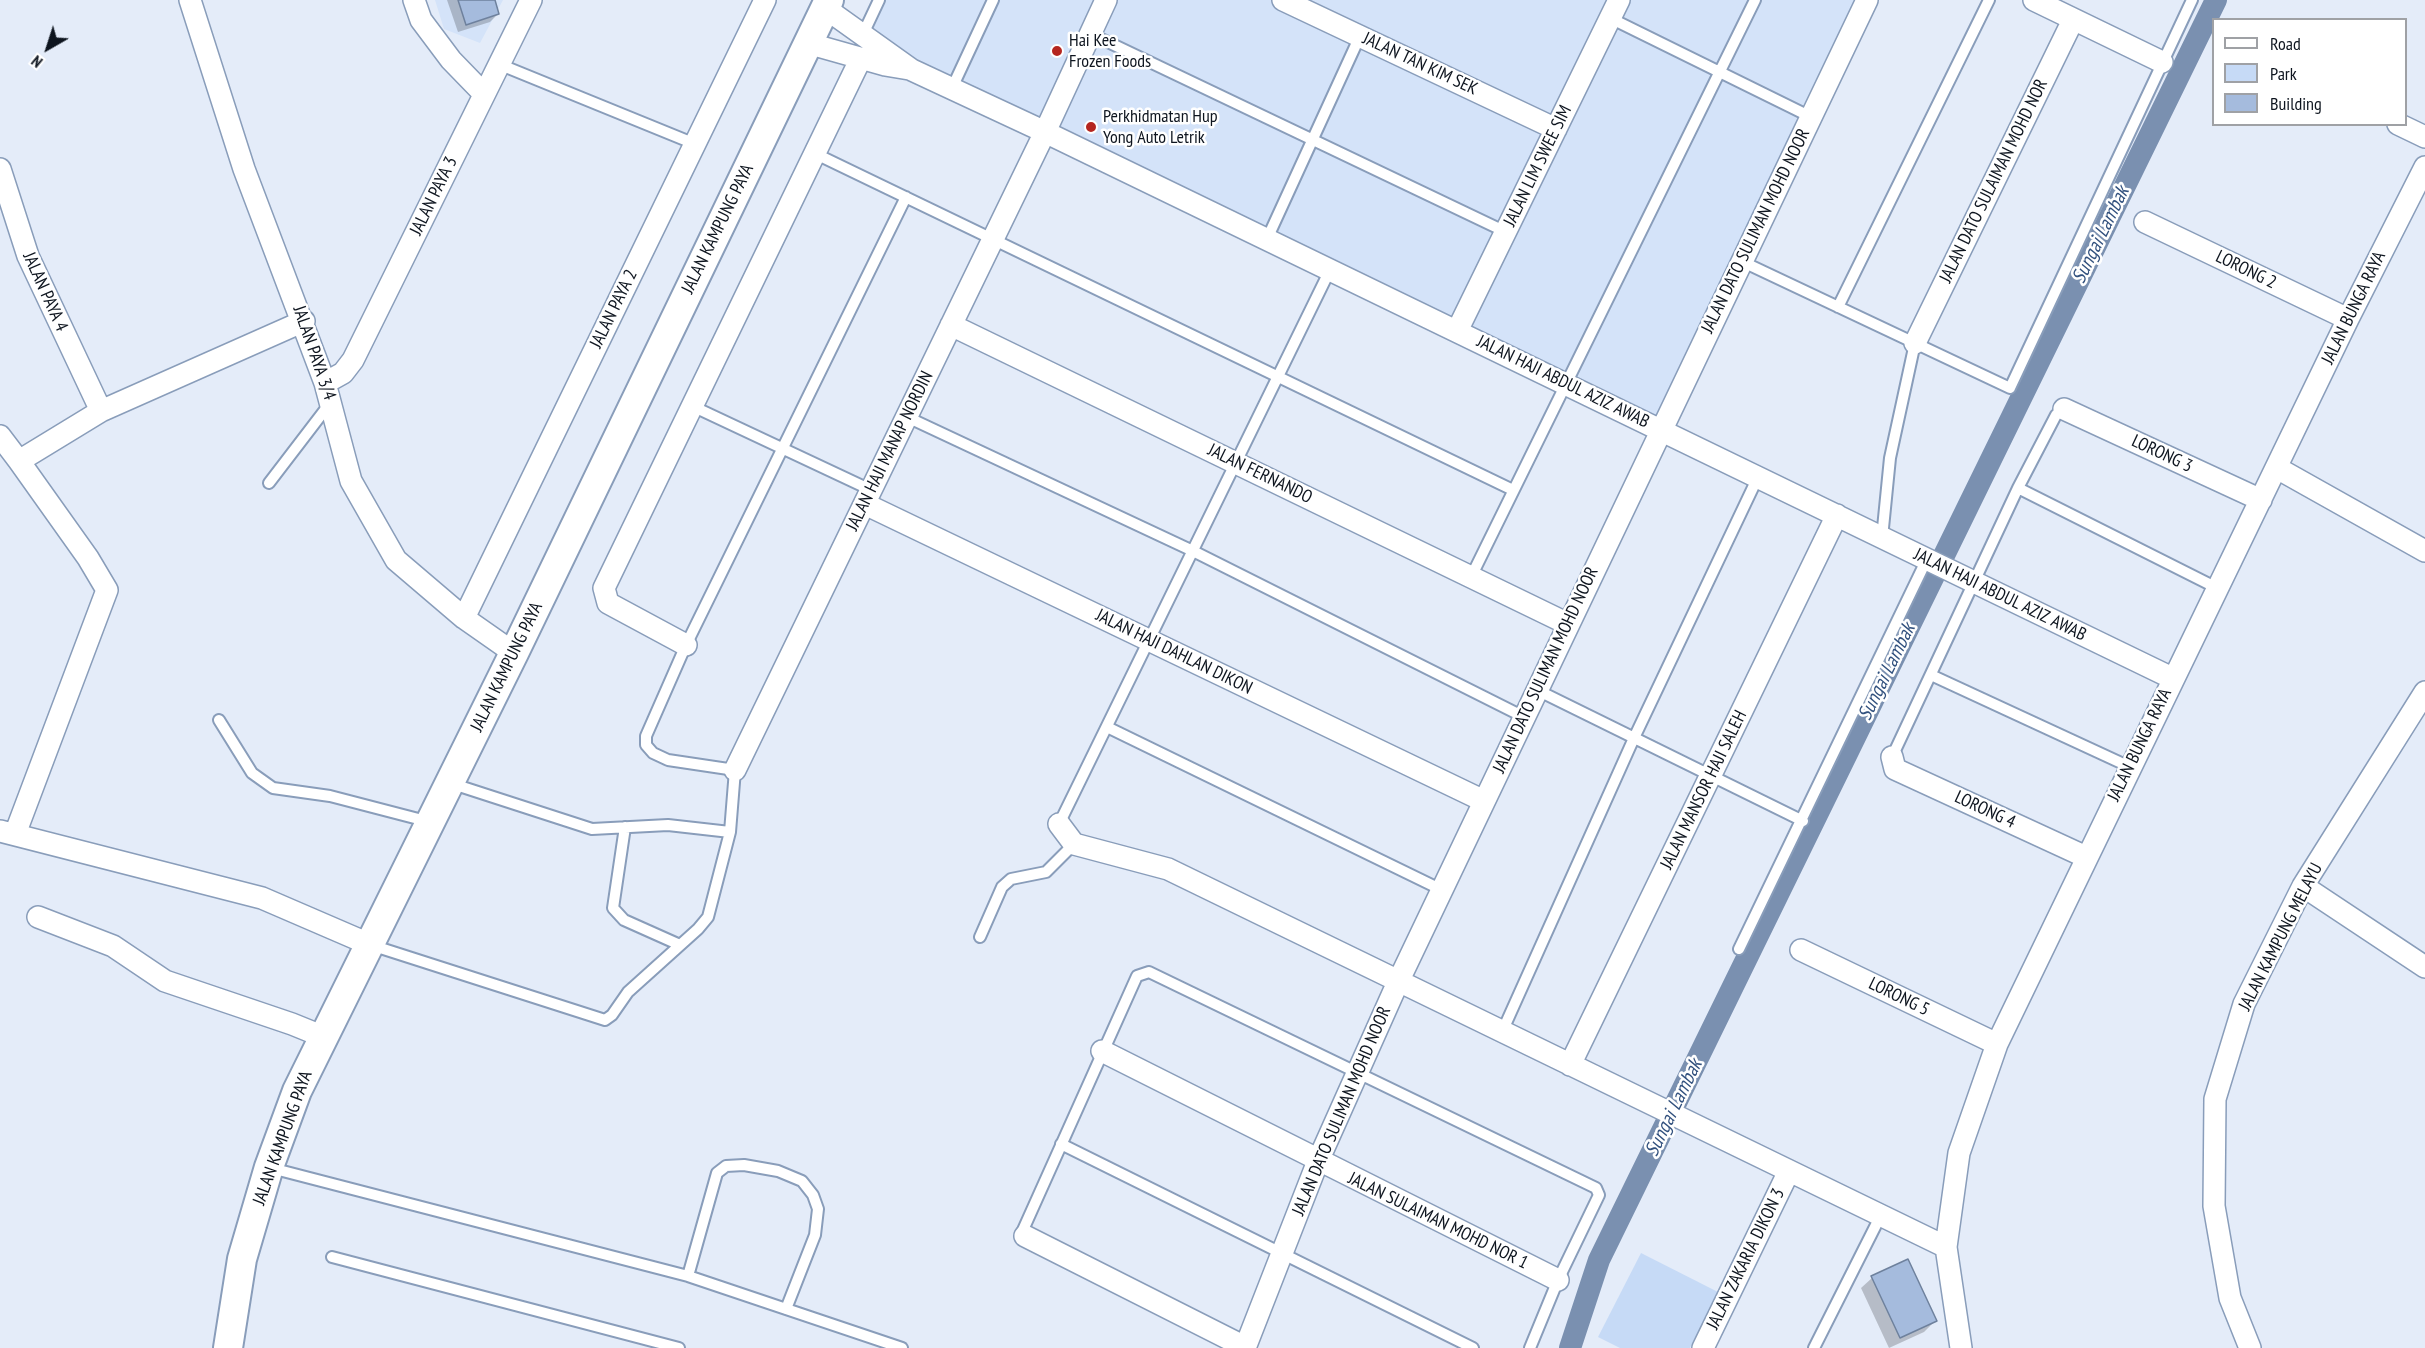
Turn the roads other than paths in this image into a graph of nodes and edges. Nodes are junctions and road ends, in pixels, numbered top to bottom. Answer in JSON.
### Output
{"nodes":[{"id":1,"x":190,"y":0,"type":"edge"},
{"id":2,"x":414,"y":0,"type":"edge"},
{"id":3,"x":531,"y":0,"type":"edge"},
{"id":4,"x":765,"y":0,"type":"edge"},
{"id":5,"x":879,"y":0,"type":"edge"},
{"id":6,"x":993,"y":0,"type":"edge"},
{"id":7,"x":1106,"y":0,"type":"edge"},
{"id":8,"x":1283,"y":0,"type":"edge"},
{"id":9,"x":1755,"y":0,"type":"edge"},
{"id":10,"x":1867,"y":0,"type":"edge"},
{"id":11,"x":1989,"y":0,"type":"edge"},
{"id":12,"x":2034,"y":0,"type":"edge"},
{"id":13,"x":2192,"y":0,"type":"edge"},
{"id":14,"x":827,"y":4,"type":"edge"},
{"id":15,"x":1615,"y":9,"type":"edge"},
{"id":16,"x":2073,"y":20,"type":"junction"},
{"id":17,"x":863,"y":33,"type":"junction"},
{"id":18,"x":1090,"y":34,"type":"junction"},
{"id":19,"x":1360,"y":36,"type":"junction"},
{"id":20,"x":807,"y":43,"type":"junction"},
{"id":21,"x":861,"y":58,"type":"junction"},
{"id":22,"x":2162,"y":62,"type":"junction"},
{"id":23,"x":501,"y":65,"type":"junction"},
{"id":24,"x":912,"y":70,"type":"junction"},
{"id":25,"x":1720,"y":73,"type":"junction"},
{"id":26,"x":952,"y":88,"type":"junction"},
{"id":27,"x":484,"y":94,"type":"junction"},
{"id":28,"x":1811,"y":117,"type":"junction"},
{"id":29,"x":2402,"y":126,"type":"edge"},
{"id":30,"x":1556,"y":129,"type":"junction"},
{"id":31,"x":1046,"y":132,"type":"junction"},
{"id":32,"x":2425,"y":137,"type":"edge"},
{"id":33,"x":1312,"y":140,"type":"junction"},
{"id":34,"x":695,"y":144,"type":"junction"},
{"id":35,"x":816,"y":153,"type":"junction"},
{"id":36,"x":2425,"y":167,"type":"edge"},
{"id":37,"x":0,"y":169,"type":"edge"},
{"id":38,"x":906,"y":197,"type":"junction"},
{"id":39,"x":2145,"y":222,"type":"dead end"},
{"id":40,"x":1506,"y":232,"type":"junction"},
{"id":41,"x":993,"y":239,"type":"junction"},
{"id":42,"x":1267,"y":239,"type":"junction"},
{"id":43,"x":1741,"y":261,"type":"junction"},
{"id":44,"x":1330,"y":270,"type":"junction"},
{"id":45,"x":1838,"y":307,"type":"junction"},
{"id":46,"x":2348,"y":319,"type":"junction"},
{"id":47,"x":304,"y":321,"type":"junction"},
{"id":48,"x":951,"y":325,"type":"junction"},
{"id":49,"x":1457,"y":331,"type":"junction"},
{"id":50,"x":1915,"y":343,"type":"junction"},
{"id":51,"x":1278,"y":377,"type":"junction"},
{"id":52,"x":1565,"y":383,"type":"junction"},
{"id":53,"x":328,"y":393,"type":"junction"},
{"id":54,"x":690,"y":405,"type":"junction"},
{"id":55,"x":2064,"y":409,"type":"joint"},
{"id":56,"x":101,"y":411,"type":"junction"},
{"id":57,"x":907,"y":417,"type":"junction"},
{"id":58,"x":1660,"y":429,"type":"junction"},
{"id":59,"x":0,"y":436,"type":"edge"},
{"id":60,"x":783,"y":448,"type":"junction"},
{"id":61,"x":19,"y":461,"type":"junction"},
{"id":62,"x":1236,"y":462,"type":"junction"},
{"id":63,"x":2277,"y":468,"type":"junction"},
{"id":64,"x":1758,"y":477,"type":"junction"},
{"id":65,"x":269,"y":483,"type":"dead end"},
{"id":66,"x":2018,"y":488,"type":"junction"},
{"id":67,"x":1513,"y":490,"type":"junction"},
{"id":68,"x":868,"y":496,"type":"junction"},
{"id":69,"x":2260,"y":500,"type":"junction"},
{"id":70,"x":1837,"y":515,"type":"junction"},
{"id":71,"x":1882,"y":538,"type":"junction"},
{"id":72,"x":1193,"y":550,"type":"junction"},
{"id":73,"x":2425,"y":551,"type":"edge"},
{"id":74,"x":1937,"y":564,"type":"junction"},
{"id":75,"x":1471,"y":577,"type":"junction"},
{"id":76,"x":1974,"y":582,"type":"junction"},
{"id":77,"x":2217,"y":588,"type":"junction"},
{"id":78,"x":464,"y":618,"type":"junction"},
{"id":79,"x":1568,"y":624,"type":"junction"},
{"id":80,"x":1149,"y":640,"type":"junction"},
{"id":81,"x":686,"y":645,"type":"junction"},
{"id":82,"x":514,"y":653,"type":"junction"},
{"id":83,"x":1931,"y":675,"type":"junction"},
{"id":84,"x":2172,"y":678,"type":"junction"},
{"id":85,"x":1536,"y":690,"type":"junction"},
{"id":86,"x":2425,"y":692,"type":"edge"},
{"id":87,"x":1524,"y":717,"type":"junction"},
{"id":88,"x":219,"y":720,"type":"dead end"},
{"id":89,"x":1107,"y":727,"type":"junction"},
{"id":90,"x":1634,"y":738,"type":"junction"},
{"id":91,"x":1892,"y":757,"type":"joint"},
{"id":92,"x":2130,"y":767,"type":"junction"},
{"id":93,"x":735,"y":770,"type":"junction"},
{"id":94,"x":1711,"y":776,"type":"junction"},
{"id":95,"x":450,"y":783,"type":"junction"},
{"id":96,"x":1484,"y":801,"type":"junction"},
{"id":97,"x":1803,"y":821,"type":"junction"},
{"id":98,"x":430,"y":822,"type":"junction"},
{"id":99,"x":1059,"y":824,"type":"joint"},
{"id":100,"x":625,"y":827,"type":"junction"},
{"id":101,"x":8,"y":832,"type":"edge"},
{"id":102,"x":730,"y":832,"type":"junction"},
{"id":103,"x":1074,"y":844,"type":"junction"},
{"id":104,"x":2086,"y":857,"type":"junction"},
{"id":105,"x":2303,"y":886,"type":"junction"},
{"id":106,"x":1442,"y":890,"type":"junction"},
{"id":107,"x":38,"y":918,"type":"dead end"},
{"id":108,"x":980,"y":937,"type":"dead end"},
{"id":109,"x":371,"y":945,"type":"junction"},
{"id":110,"x":680,"y":945,"type":"junction"},
{"id":111,"x":1739,"y":949,"type":"dead end"},
{"id":112,"x":1801,"y":950,"type":"dead end"},
{"id":113,"x":2425,"y":968,"type":"edge"},
{"id":114,"x":1398,"y":982,"type":"junction"},
{"id":115,"x":1502,"y":1032,"type":"junction"},
{"id":116,"x":324,"y":1037,"type":"junction"},
{"id":117,"x":1997,"y":1044,"type":"junction"},
{"id":118,"x":1102,"y":1051,"type":"junction"},
{"id":119,"x":1570,"y":1065,"type":"junction"},
{"id":120,"x":1358,"y":1072,"type":"junction"},
{"id":121,"x":1061,"y":1144,"type":"junction"},
{"id":122,"x":1318,"y":1161,"type":"junction"},
{"id":123,"x":269,"y":1167,"type":"junction"},
{"id":124,"x":1790,"y":1171,"type":"junction"},
{"id":125,"x":1881,"y":1215,"type":"junction"},
{"id":126,"x":1025,"y":1236,"type":"joint"},
{"id":127,"x":1946,"y":1246,"type":"junction"},
{"id":128,"x":1282,"y":1252,"type":"junction"},
{"id":129,"x":332,"y":1257,"type":"dead end"},
{"id":130,"x":688,"y":1276,"type":"junction"},
{"id":131,"x":1558,"y":1280,"type":"junction"},
{"id":132,"x":786,"y":1309,"type":"junction"},
{"id":133,"x":228,"y":1348,"type":"edge"},
{"id":134,"x":679,"y":1348,"type":"edge"},
{"id":135,"x":902,"y":1348,"type":"edge"},
{"id":136,"x":1245,"y":1348,"type":"edge"},
{"id":137,"x":1473,"y":1348,"type":"edge"},
{"id":138,"x":1530,"y":1348,"type":"edge"},
{"id":139,"x":1703,"y":1348,"type":"edge"},
{"id":140,"x":1814,"y":1348,"type":"edge"},
{"id":141,"x":1961,"y":1348,"type":"edge"},
{"id":142,"x":2250,"y":1348,"type":"edge"}],
"edges":[{"from":1,"to":47,"type":"street","name":"JALAN PAYA 3/4"},
{"from":2,"to":27,"type":"street"},
{"from":3,"to":23,"type":"street","name":"JALAN PAYA 3"},
{"from":4,"to":34,"type":"street","name":"JALAN PAYA 2"},
{"from":5,"to":17,"type":"lane"},
{"from":6,"to":26,"type":"lane"},
{"from":7,"to":18,"type":"street","name":"JALAN HAJI MANAP NORDIN"},
{"from":8,"to":19,"type":"street","name":"JALAN TAN KIM SEK"},
{"from":9,"to":25,"type":"lane"},
{"from":10,"to":28,"type":"street","name":"JALAN DATO SULIMAN MOHD NOOR"},
{"from":11,"to":45,"type":"lane"},
{"from":12,"to":16,"type":"street"},
{"from":13,"to":22,"type":"lane"},
{"from":14,"to":17,"type":"street"},
{"from":14,"to":20,"type":"street","name":"JALAN KAMPUNG PAYA"},
{"from":15,"to":25,"type":"lane"},
{"from":15,"to":30,"type":"street","name":"JALAN LIM SWEE SIM"},
{"from":16,"to":22,"type":"street"},
{"from":16,"to":50,"type":"street","name":"JALAN DATO SULAIMAN MOHD NOR"},
{"from":17,"to":24,"type":"street"},
{"from":18,"to":31,"type":"street","name":"JALAN HAJI MANAP NORDIN"},
{"from":18,"to":33,"type":"lane"},
{"from":19,"to":30,"type":"street","name":"JALAN TAN KIM SEK"},
{"from":19,"to":33,"type":"lane"},
{"from":20,"to":21,"type":"street"},
{"from":20,"to":82,"type":"street","name":"JALAN KAMPUNG PAYA"},
{"from":21,"to":24,"type":"street"},
{"from":21,"to":35,"type":"street"},
{"from":22,"to":50,"type":"lane"},
{"from":23,"to":27,"type":"street","name":"JALAN PAYA 3"},
{"from":23,"to":34,"type":"lane"},
{"from":24,"to":26,"type":"street","name":"JALAN HAJI ABDUL AZIZ AWAB"},
{"from":25,"to":28,"type":"lane"},
{"from":25,"to":52,"type":"lane"},
{"from":26,"to":31,"type":"street","name":"JALAN HAJI ABDUL AZIZ AWAB"},
{"from":27,"to":53,"type":"street","name":"JALAN PAYA 3"},
{"from":28,"to":43,"type":"street","name":"JALAN DATO SULIMAN MOHD NOOR"},
{"from":29,"to":32,"type":"street"},
{"from":30,"to":40,"type":"street","name":"JALAN LIM SWEE SIM"},
{"from":31,"to":41,"type":"street","name":"JALAN HAJI MANAP NORDIN"},
{"from":31,"to":42,"type":"street","name":"JALAN HAJI ABDUL AZIZ AWAB"},
{"from":33,"to":40,"type":"lane"},
{"from":33,"to":42,"type":"lane"},
{"from":34,"to":78,"type":"street","name":"JALAN PAYA 2"},
{"from":35,"to":38,"type":"lane"},
{"from":35,"to":54,"type":"street"},
{"from":36,"to":46,"type":"street","name":"JALAN BUNGA RAYA"},
{"from":37,"to":56,"type":"street","name":"JALAN PAYA 4"},
{"from":38,"to":41,"type":"lane"},
{"from":38,"to":60,"type":"lane"},
{"from":39,"to":46,"type":"street","name":"LORONG 2"},
{"from":40,"to":49,"type":"street","name":"JALAN LIM SWEE SIM"},
{"from":41,"to":48,"type":"street","name":"JALAN HAJI MANAP NORDIN"},
{"from":41,"to":51,"type":"lane"},
{"from":42,"to":44,"type":"street","name":"JALAN HAJI ABDUL AZIZ AWAB"},
{"from":43,"to":45,"type":"lane"},
{"from":43,"to":58,"type":"street","name":"JALAN DATO SULIMAN MOHD NOOR"},
{"from":44,"to":49,"type":"street","name":"JALAN HAJI ABDUL AZIZ AWAB"},
{"from":44,"to":51,"type":"lane"},
{"from":45,"to":50,"type":"lane"},
{"from":46,"to":63,"type":"street","name":"JALAN BUNGA RAYA"},
{"from":47,"to":53,"type":"street","name":"JALAN PAYA 3/4"},
{"from":47,"to":56,"type":"street"},
{"from":48,"to":57,"type":"street","name":"JALAN HAJI MANAP NORDIN"},
{"from":48,"to":62,"type":"street","name":"JALAN FERNANDO"},
{"from":49,"to":52,"type":"street","name":"JALAN HAJI ABDUL AZIZ AWAB"},
{"from":50,"to":71,"type":"lane"},
{"from":51,"to":62,"type":"lane"},
{"from":51,"to":67,"type":"lane"},
{"from":52,"to":58,"type":"street","name":"JALAN HAJI ABDUL AZIZ AWAB"},
{"from":52,"to":67,"type":"lane"},
{"from":53,"to":65,"type":"lane"},
{"from":53,"to":78,"type":"street","name":"JALAN PAYA 3/4"},
{"from":54,"to":60,"type":"lane"},
{"from":54,"to":81,"type":"street"},
{"from":55,"to":66,"type":"lane"},
{"from":55,"to":69,"type":"street","name":"LORONG 3"},
{"from":56,"to":61,"type":"street"},
{"from":57,"to":68,"type":"street","name":"JALAN HAJI MANAP NORDIN"},
{"from":57,"to":72,"type":"lane"},
{"from":58,"to":64,"type":"street","name":"JALAN HAJI ABDUL AZIZ AWAB"},
{"from":58,"to":79,"type":"street","name":"JALAN DATO SULIMAN MOHD NOOR"},
{"from":59,"to":61,"type":"street"},
{"from":60,"to":68,"type":"lane"},
{"from":60,"to":81,"type":"lane"},
{"from":61,"to":101,"type":"street"},
{"from":62,"to":72,"type":"lane"},
{"from":62,"to":75,"type":"street","name":"JALAN FERNANDO"},
{"from":63,"to":69,"type":"street","name":"JALAN BUNGA RAYA"},
{"from":63,"to":73,"type":"street"},
{"from":64,"to":70,"type":"street","name":"JALAN HAJI ABDUL AZIZ AWAB"},
{"from":64,"to":90,"type":"lane"},
{"from":66,"to":76,"type":"lane"},
{"from":66,"to":77,"type":"lane"},
{"from":67,"to":75,"type":"lane"},
{"from":68,"to":80,"type":"street","name":"JALAN HAJI DAHLAN DIKON"},
{"from":68,"to":93,"type":"street","name":"JALAN HAJI MANAP NORDIN"},
{"from":69,"to":77,"type":"street","name":"JALAN BUNGA RAYA"},
{"from":70,"to":71,"type":"street","name":"JALAN HAJI ABDUL AZIZ AWAB"},
{"from":70,"to":94,"type":"street","name":"JALAN MANSOR HAJI SALEH"},
{"from":71,"to":74,"type":"street","name":"JALAN HAJI ABDUL AZIZ AWAB"},
{"from":72,"to":80,"type":"lane"},
{"from":72,"to":87,"type":"lane"},
{"from":74,"to":76,"type":"street","name":"JALAN HAJI ABDUL AZIZ AWAB"},
{"from":74,"to":97,"type":"lane"},
{"from":75,"to":79,"type":"street","name":"JALAN FERNANDO"},
{"from":76,"to":83,"type":"lane"},
{"from":76,"to":84,"type":"street","name":"JALAN HAJI ABDUL AZIZ AWAB"},
{"from":77,"to":84,"type":"street","name":"JALAN BUNGA RAYA"},
{"from":78,"to":82,"type":"street","name":"JALAN PAYA 3/4"},
{"from":79,"to":85,"type":"street","name":"JALAN DATO SULIMAN MOHD NOOR"},
{"from":80,"to":89,"type":"lane"},
{"from":80,"to":96,"type":"street","name":"JALAN HAJI DAHLAN DIKON"},
{"from":81,"to":93,"type":"lane"},
{"from":82,"to":95,"type":"street","name":"JALAN KAMPUNG PAYA"},
{"from":83,"to":91,"type":"lane"},
{"from":83,"to":92,"type":"lane"},
{"from":84,"to":92,"type":"street","name":"JALAN BUNGA RAYA"},
{"from":85,"to":87,"type":"street","name":"JALAN DATO SULIMAN MOHD NOOR"},
{"from":85,"to":90,"type":"lane"},
{"from":86,"to":105,"type":"street","name":"JALAN KAMPUNG MELAYU"},
{"from":87,"to":96,"type":"street","name":"JALAN DATO SULIMAN MOHD NOOR"},
{"from":88,"to":98,"type":"lane"},
{"from":89,"to":99,"type":"lane"},
{"from":89,"to":106,"type":"lane"},
{"from":90,"to":94,"type":"lane"},
{"from":90,"to":115,"type":"lane"},
{"from":91,"to":104,"type":"street","name":"LORONG 4"},
{"from":92,"to":104,"type":"street","name":"JALAN BUNGA RAYA"},
{"from":93,"to":102,"type":"lane"},
{"from":94,"to":97,"type":"lane"},
{"from":94,"to":119,"type":"street","name":"JALAN MANSOR HAJI SALEH"},
{"from":95,"to":98,"type":"street","name":"JALAN KAMPUNG PAYA"},
{"from":95,"to":100,"type":"lane"},
{"from":96,"to":106,"type":"street","name":"JALAN DATO SULIMAN MOHD NOOR"},
{"from":97,"to":111,"type":"lane"},
{"from":98,"to":109,"type":"street","name":"JALAN KAMPUNG PAYA"},
{"from":99,"to":103,"type":"street"},
{"from":100,"to":102,"type":"lane"},
{"from":100,"to":110,"type":"lane"},
{"from":101,"to":109,"type":"street"},
{"from":102,"to":110,"type":"lane"},
{"from":103,"to":108,"type":"lane"},
{"from":103,"to":114,"type":"street"},
{"from":104,"to":117,"type":"street","name":"JALAN BUNGA RAYA"},
{"from":105,"to":113,"type":"street"},
{"from":105,"to":142,"type":"street","name":"JALAN KAMPUNG MELAYU"},
{"from":106,"to":114,"type":"street","name":"JALAN DATO SULIMAN MOHD NOOR"},
{"from":107,"to":116,"type":"street"},
{"from":109,"to":110,"type":"lane"},
{"from":109,"to":116,"type":"street","name":"JALAN KAMPUNG PAYA"},
{"from":112,"to":117,"type":"street","name":"LORONG 5"},
{"from":114,"to":115,"type":"street"},
{"from":114,"to":120,"type":"street","name":"JALAN DATO SULIMAN MOHD NOOR"},
{"from":115,"to":119,"type":"street"},
{"from":116,"to":123,"type":"street","name":"JALAN KAMPUNG PAYA"},
{"from":117,"to":127,"type":"street","name":"JALAN BUNGA RAYA"},
{"from":118,"to":120,"type":"lane"},
{"from":118,"to":121,"type":"lane"},
{"from":118,"to":122,"type":"street","name":"JALAN SULAIMAN MOHD NOR 1"},
{"from":119,"to":124,"type":"street"},
{"from":120,"to":122,"type":"street","name":"JALAN DATO SULIMAN MOHD NOOR"},
{"from":120,"to":131,"type":"lane"},
{"from":121,"to":126,"type":"lane"},
{"from":121,"to":128,"type":"lane"},
{"from":122,"to":128,"type":"street","name":"JALAN DATO SULIMAN MOHD NOOR"},
{"from":122,"to":131,"type":"street","name":"JALAN SULAIMAN MOHD NOR 1"},
{"from":123,"to":130,"type":"lane"},
{"from":123,"to":133,"type":"street","name":"JALAN KAMPUNG PAYA"},
{"from":124,"to":125,"type":"street"},
{"from":124,"to":139,"type":"street","name":"JALAN ZAKARIA DIKON 3"},
{"from":125,"to":127,"type":"street"},
{"from":125,"to":140,"type":"lane"},
{"from":126,"to":136,"type":"street"},
{"from":127,"to":141,"type":"street","name":"JALAN BUNGA RAYA"},
{"from":128,"to":136,"type":"street","name":"JALAN DATO SULIMAN MOHD NOOR"},
{"from":128,"to":137,"type":"lane"},
{"from":129,"to":134,"type":"lane"},
{"from":130,"to":132,"type":"lane"},
{"from":130,"to":132,"type":"lane"},
{"from":131,"to":138,"type":"lane"},
{"from":132,"to":135,"type":"lane"}]}
